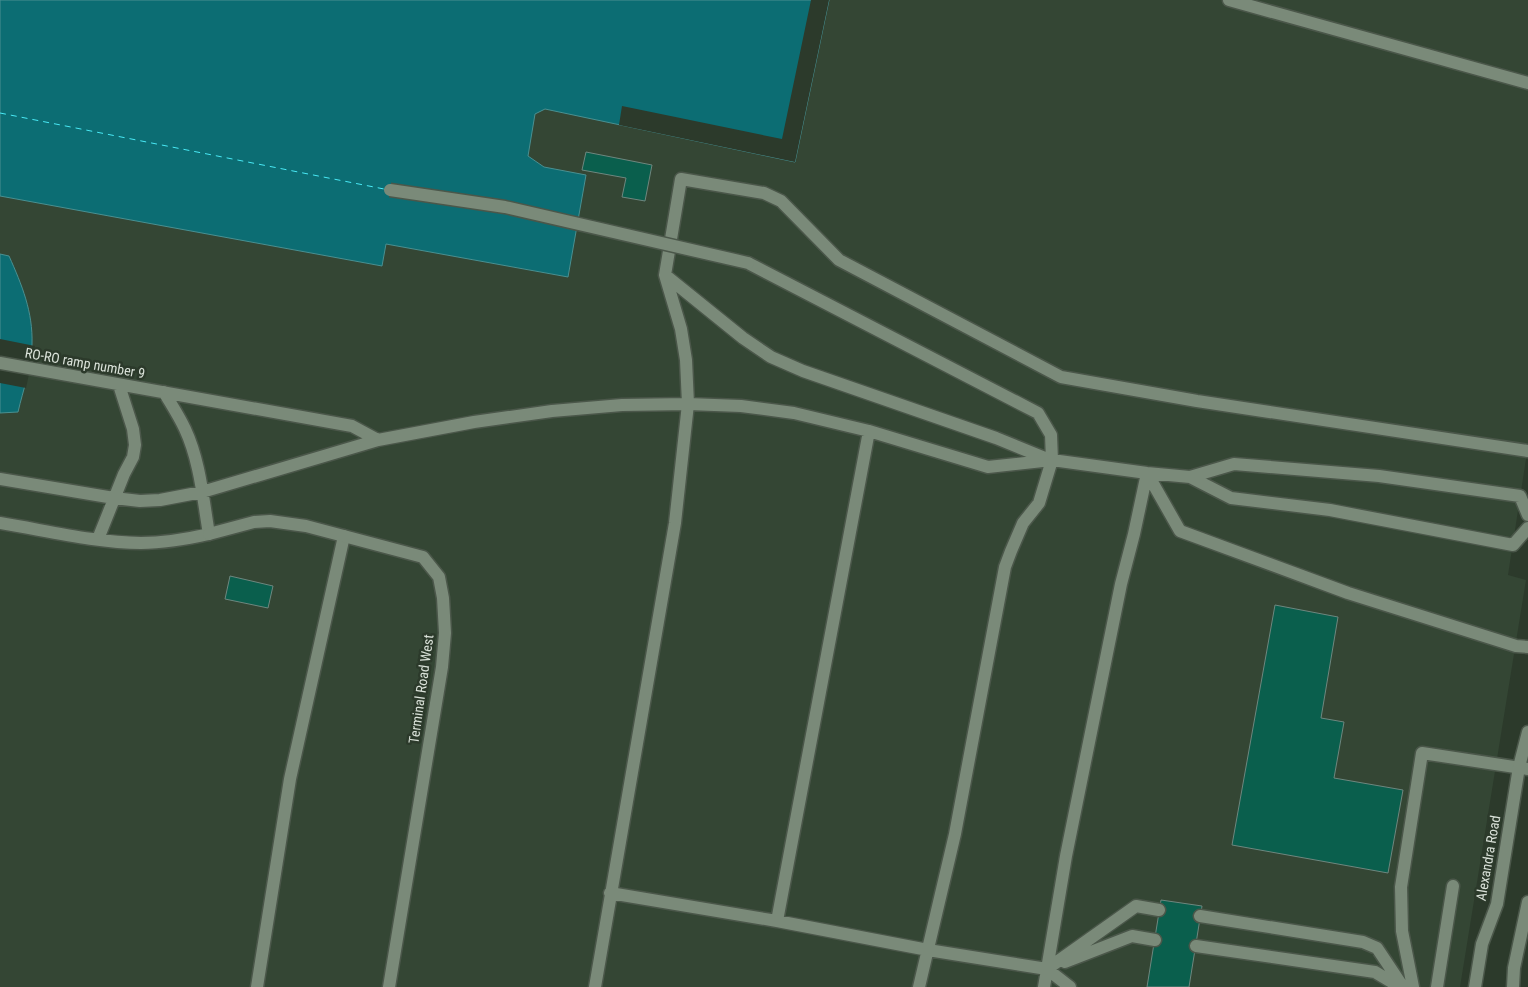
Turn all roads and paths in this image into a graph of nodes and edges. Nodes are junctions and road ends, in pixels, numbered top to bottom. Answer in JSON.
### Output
{"nodes":[{"id":1,"x":1229,"y":0,"type":"edge"},
{"id":2,"x":1528,"y":83,"type":"edge"},
{"id":3,"x":390,"y":190,"type":"dead end"},
{"id":4,"x":665,"y":275,"type":"junction"},
{"id":5,"x":0,"y":363,"type":"edge"},
{"id":6,"x":119,"y":385,"type":"junction"},
{"id":7,"x":164,"y":392,"type":"junction"},
{"id":8,"x":688,"y":404,"type":"junction"},
{"id":9,"x":869,"y":430,"type":"junction"},
{"id":10,"x":378,"y":440,"type":"junction"},
{"id":11,"x":1528,"y":451,"type":"edge"},
{"id":12,"x":1052,"y":460,"type":"junction"},
{"id":13,"x":1147,"y":473,"type":"junction"},
{"id":14,"x":1190,"y":477,"type":"junction"},
{"id":15,"x":0,"y":480,"type":"edge"},
{"id":16,"x":202,"y":492,"type":"junction"},
{"id":17,"x":114,"y":498,"type":"junction"},
{"id":18,"x":1528,"y":515,"type":"edge"},
{"id":19,"x":0,"y":523,"type":"edge"},
{"id":20,"x":1528,"y":528,"type":"edge"},
{"id":21,"x":209,"y":534,"type":"junction"},
{"id":22,"x":344,"y":536,"type":"junction"},
{"id":23,"x":98,"y":539,"type":"junction"},
{"id":24,"x":1528,"y":647,"type":"edge"},
{"id":25,"x":1528,"y":732,"type":"edge"},
{"id":26,"x":1523,"y":768,"type":"edge"},
{"id":27,"x":1453,"y":886,"type":"dead end"},
{"id":28,"x":610,"y":893,"type":"junction"},
{"id":29,"x":1528,"y":902,"type":"edge"},
{"id":30,"x":1159,"y":910,"type":"dead end"},
{"id":31,"x":1200,"y":916,"type":"dead end"},
{"id":32,"x":777,"y":921,"type":"junction"},
{"id":33,"x":1155,"y":940,"type":"dead end"},
{"id":34,"x":1196,"y":946,"type":"dead end"},
{"id":35,"x":928,"y":950,"type":"junction"},
{"id":36,"x":1047,"y":969,"type":"junction"},
{"id":37,"x":257,"y":987,"type":"edge"},
{"id":38,"x":390,"y":987,"type":"edge"},
{"id":39,"x":595,"y":987,"type":"edge"},
{"id":40,"x":919,"y":987,"type":"edge"},
{"id":41,"x":1044,"y":987,"type":"edge"},
{"id":42,"x":1070,"y":987,"type":"edge"},
{"id":43,"x":1401,"y":987,"type":"edge"},
{"id":44,"x":1413,"y":987,"type":"edge"},
{"id":45,"x":1437,"y":987,"type":"edge"},
{"id":46,"x":1475,"y":987,"type":"edge"},
{"id":47,"x":1513,"y":987,"type":"edge"}],
"edges":[{"from":1,"to":2,"type":"street"},
{"from":3,"to":12,"type":"street","bridge":true},
{"from":4,"to":8,"type":"street"},
{"from":4,"to":11,"type":"street"},
{"from":4,"to":12,"type":"street"},
{"from":5,"to":6,"type":"street","name":"RO-RO ramp number 9"},
{"from":6,"to":7,"type":"street","name":"RO-RO ramp number 9"},
{"from":6,"to":17,"type":"street"},
{"from":7,"to":10,"type":"street","name":"RO-RO ramp number 9"},
{"from":7,"to":16,"type":"street"},
{"from":8,"to":9,"type":"street"},
{"from":8,"to":10,"type":"street"},
{"from":8,"to":28,"type":"street"},
{"from":9,"to":12,"type":"street"},
{"from":9,"to":32,"type":"street"},
{"from":10,"to":16,"type":"street"},
{"from":12,"to":13,"type":"street"},
{"from":12,"to":35,"type":"street"},
{"from":13,"to":14,"type":"street"},
{"from":13,"to":24,"type":"street"},
{"from":13,"to":36,"type":"street"},
{"from":14,"to":18,"type":"street"},
{"from":14,"to":20,"type":"street"},
{"from":15,"to":17,"type":"street"},
{"from":16,"to":17,"type":"street"},
{"from":16,"to":21,"type":"street"},
{"from":17,"to":23,"type":"street"},
{"from":19,"to":23,"type":"street","name":"Terminal Road West"},
{"from":21,"to":22,"type":"street","name":"Terminal Road West"},
{"from":21,"to":23,"type":"street","name":"Terminal Road West"},
{"from":22,"to":37,"type":"street"},
{"from":22,"to":38,"type":"street","name":"Terminal Road West"},
{"from":25,"to":26,"type":"street","name":"Alexandra Road"},
{"from":26,"to":44,"type":"street"},
{"from":26,"to":46,"type":"street","name":"Alexandra Road"},
{"from":27,"to":45,"type":"street"},
{"from":28,"to":32,"type":"street"},
{"from":28,"to":39,"type":"street"},
{"from":29,"to":47,"type":"street"},
{"from":30,"to":36,"type":"street"},
{"from":31,"to":43,"type":"street"},
{"from":32,"to":35,"type":"street"},
{"from":33,"to":36,"type":"street"},
{"from":34,"to":43,"type":"street"},
{"from":35,"to":36,"type":"street"},
{"from":35,"to":40,"type":"street"},
{"from":36,"to":41,"type":"street"},
{"from":36,"to":42,"type":"street"}]}
